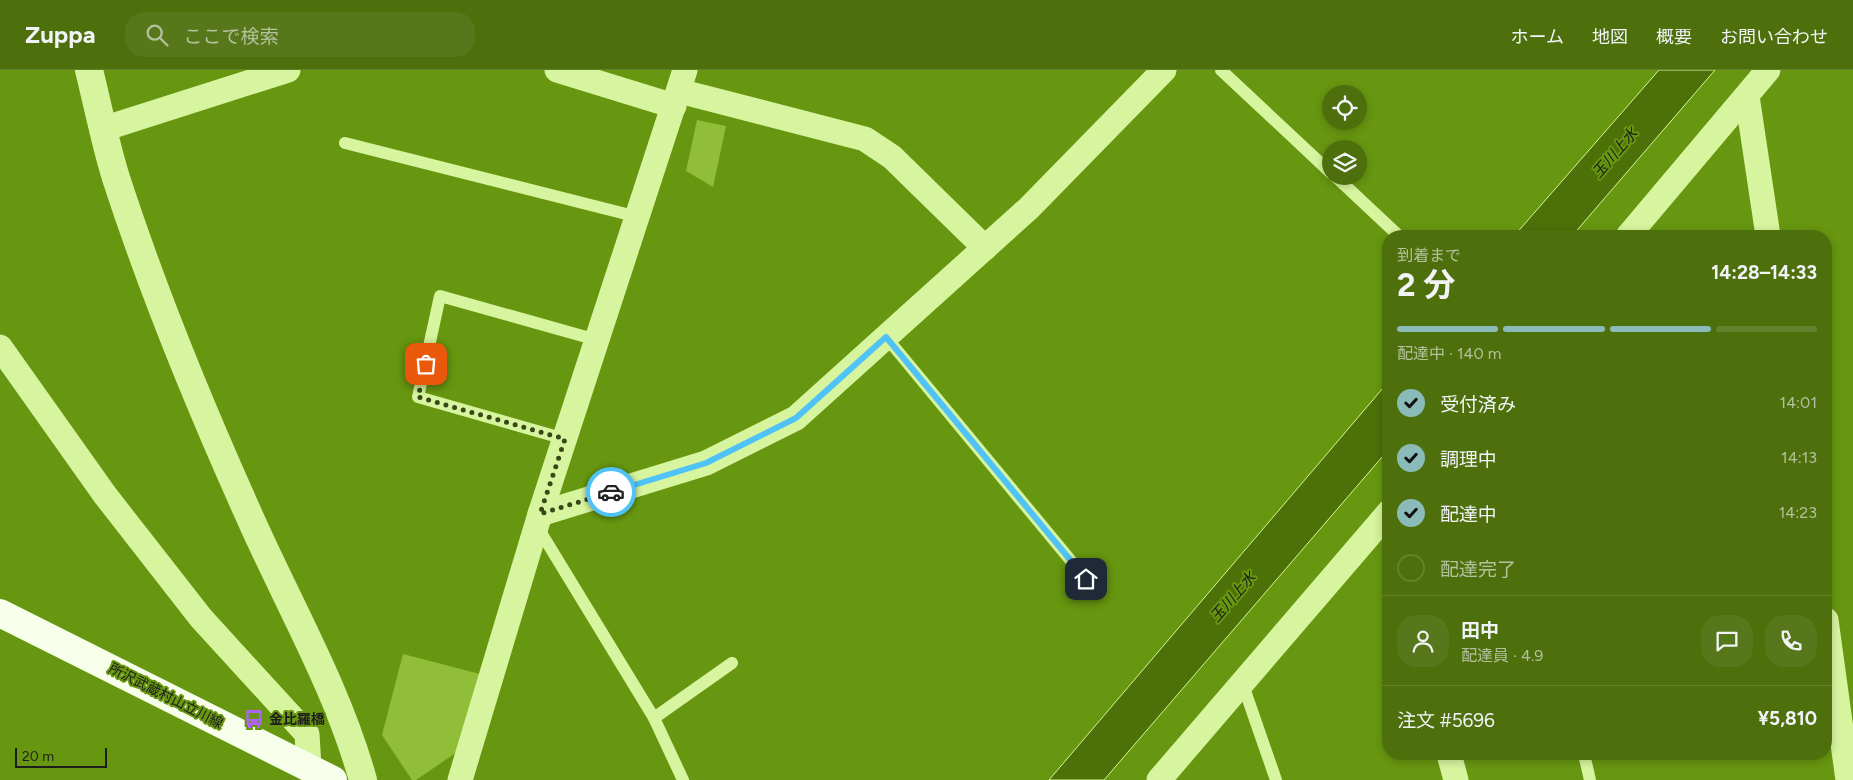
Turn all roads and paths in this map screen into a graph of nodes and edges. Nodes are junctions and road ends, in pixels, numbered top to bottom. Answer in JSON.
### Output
{"nodes":[{"id":1,"x":89,"y":70,"type":"edge"},
{"id":2,"x":288,"y":70,"type":"edge"},
{"id":3,"x":557,"y":70,"type":"edge"},
{"id":4,"x":1164,"y":70,"type":"edge"},
{"id":5,"x":1221,"y":70,"type":"edge"},
{"id":6,"x":1768,"y":70,"type":"edge"},
{"id":7,"x":680,"y":89,"type":"edge"},
{"id":8,"x":1747,"y":96,"type":"junction"},
{"id":9,"x":103,"y":129,"type":"junction"},
{"id":10,"x":345,"y":143,"type":"dead end"},
{"id":11,"x":1322,"y":165,"type":"edge"},
{"id":12,"x":1345,"y":185,"type":"edge"},
{"id":13,"x":638,"y":217,"type":"junction"},
{"id":14,"x":1393,"y":230,"type":"edge"},
{"id":15,"x":1633,"y":230,"type":"edge"},
{"id":16,"x":1767,"y":230,"type":"edge"},
{"id":17,"x":985,"y":248,"type":"junction"},
{"id":18,"x":886,"y":337,"type":"junction"},
{"id":19,"x":598,"y":340,"type":"junction"},
{"id":20,"x":0,"y":347,"type":"edge"},
{"id":21,"x":565,"y":439,"type":"junction"},
{"id":22,"x":539,"y":520,"type":"junction"},
{"id":23,"x":1382,"y":521,"type":"edge"},
{"id":24,"x":1086,"y":579,"type":"dead end"},
{"id":25,"x":0,"y":613,"type":"edge"},
{"id":26,"x":732,"y":664,"type":"dead end"},
{"id":27,"x":1832,"y":664,"type":"edge"},
{"id":28,"x":1242,"y":682,"type":"junction"},
{"id":29,"x":654,"y":718,"type":"junction"},
{"id":30,"x":1451,"y":760,"type":"edge"},
{"id":31,"x":1585,"y":760,"type":"edge"},
{"id":32,"x":309,"y":767,"type":"junction"},
{"id":33,"x":332,"y":780,"type":"edge"},
{"id":34,"x":363,"y":780,"type":"edge"},
{"id":35,"x":460,"y":780,"type":"edge"},
{"id":36,"x":683,"y":780,"type":"edge"},
{"id":37,"x":1159,"y":780,"type":"edge"},
{"id":38,"x":1276,"y":780,"type":"edge"},
{"id":39,"x":1456,"y":780,"type":"edge"},
{"id":40,"x":1590,"y":780,"type":"edge"},
{"id":41,"x":1848,"y":780,"type":"edge"}],
"edges":[{"from":1,"to":9,"type":"street"},
{"from":2,"to":9,"type":"street"},
{"from":3,"to":7,"type":"street"},
{"from":4,"to":17,"type":"street"},
{"from":5,"to":11,"type":"lane"},
{"from":6,"to":8,"type":"street"},
{"from":7,"to":13,"type":"street"},
{"from":7,"to":17,"type":"street"},
{"from":8,"to":15,"type":"street"},
{"from":8,"to":16,"type":"street"},
{"from":9,"to":34,"type":"street"},
{"from":10,"to":13,"type":"lane"},
{"from":12,"to":14,"type":"lane"},
{"from":13,"to":19,"type":"street"},
{"from":17,"to":18,"type":"street"},
{"from":18,"to":22,"type":"street"},
{"from":18,"to":24,"type":"lane"},
{"from":19,"to":21,"type":"street"},
{"from":19,"to":21,"type":"lane"},
{"from":20,"to":32,"type":"street"},
{"from":21,"to":22,"type":"street"},
{"from":22,"to":29,"type":"lane"},
{"from":22,"to":35,"type":"street"},
{"from":23,"to":28,"type":"street"},
{"from":25,"to":32,"type":"main road","name":"所沢武蔵村山立川線"},
{"from":26,"to":29,"type":"lane"},
{"from":27,"to":41,"type":"street"},
{"from":28,"to":37,"type":"street"},
{"from":28,"to":38,"type":"lane"},
{"from":29,"to":36,"type":"lane"},
{"from":30,"to":39,"type":"street"},
{"from":31,"to":40,"type":"lane"},
{"from":32,"to":33,"type":"main road","name":"所沢武蔵村山立川線"}]}
